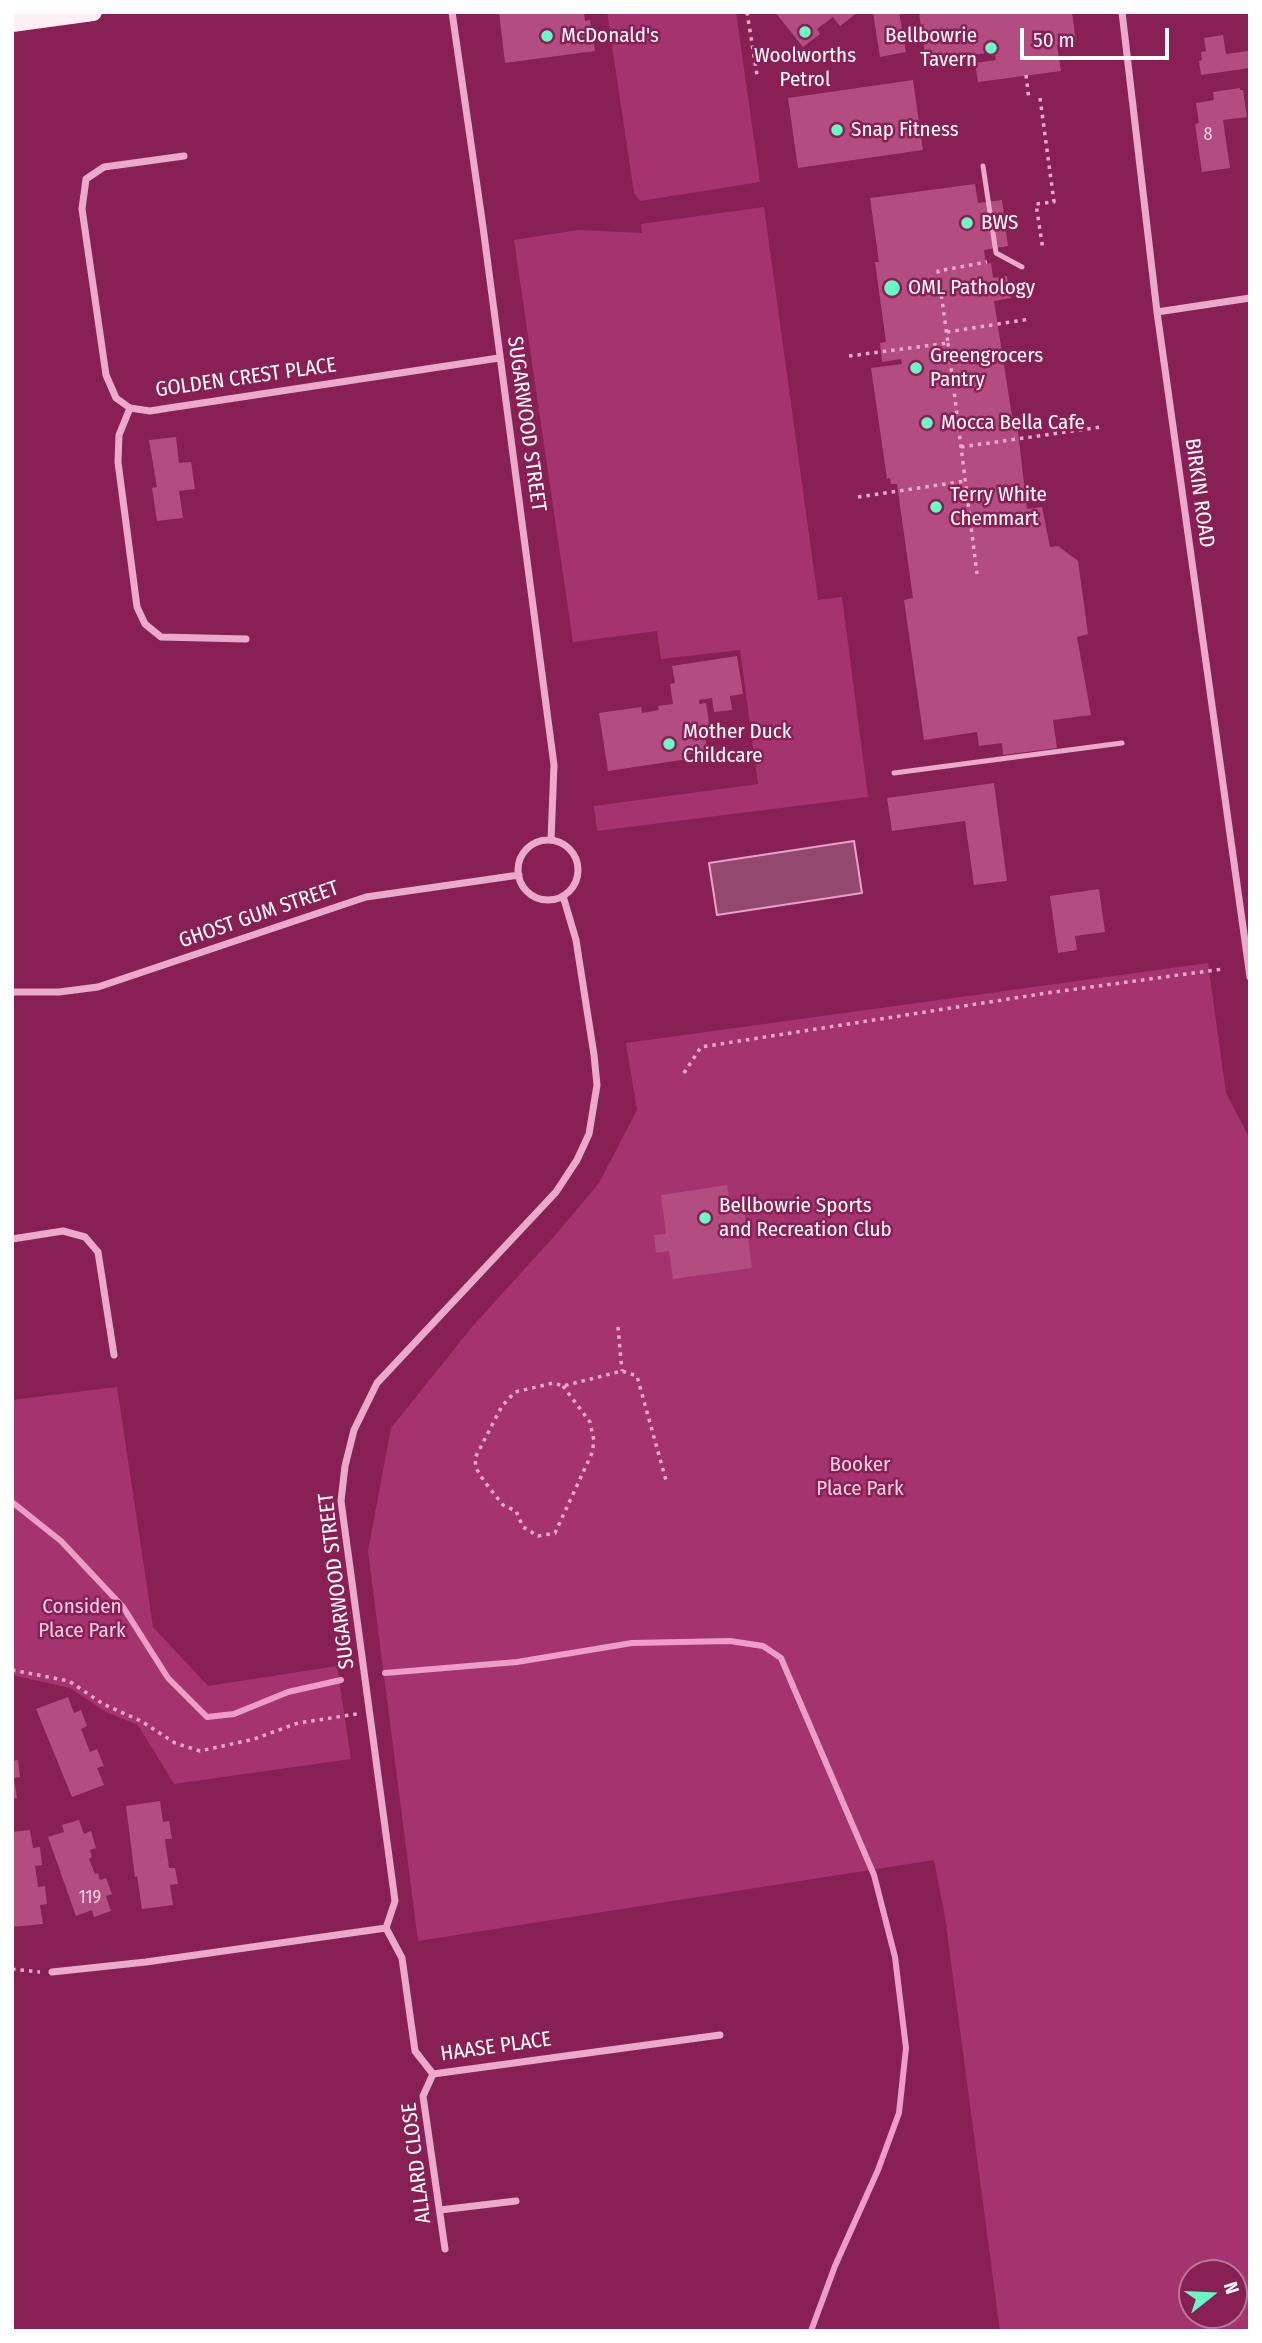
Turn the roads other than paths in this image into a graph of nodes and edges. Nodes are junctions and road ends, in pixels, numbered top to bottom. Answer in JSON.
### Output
{"nodes":[{"id":1,"x":93,"y":12,"type":"edge"},
{"id":2,"x":452,"y":12,"type":"edge"},
{"id":3,"x":1122,"y":12,"type":"edge"},
{"id":4,"x":12,"y":23,"type":"edge"},
{"id":5,"x":184,"y":156,"type":"dead end"},
{"id":6,"x":983,"y":166,"type":"dead end"},
{"id":7,"x":1022,"y":267,"type":"dead end"},
{"id":8,"x":1250,"y":298,"type":"edge"},
{"id":9,"x":1157,"y":312,"type":"junction"},
{"id":10,"x":499,"y":358,"type":"junction"},
{"id":11,"x":130,"y":408,"type":"junction"},
{"id":12,"x":246,"y":639,"type":"dead end"},
{"id":13,"x":1122,"y":743,"type":"dead end"},
{"id":14,"x":894,"y":773,"type":"dead end"},
{"id":15,"x":551,"y":840,"type":"junction"},
{"id":16,"x":519,"y":875,"type":"junction"},
{"id":17,"x":563,"y":896,"type":"junction"},
{"id":18,"x":1250,"y":977,"type":"edge"},
{"id":19,"x":12,"y":992,"type":"edge"},
{"id":20,"x":12,"y":1239,"type":"edge"},
{"id":21,"x":114,"y":1355,"type":"dead end"},
{"id":22,"x":386,"y":1928,"type":"junction"},
{"id":23,"x":52,"y":1972,"type":"road end"},
{"id":24,"x":720,"y":2035,"type":"dead end"},
{"id":25,"x":433,"y":2074,"type":"junction"},
{"id":26,"x":516,"y":2201,"type":"dead end"},
{"id":27,"x":440,"y":2210,"type":"junction"},
{"id":28,"x":445,"y":2249,"type":"dead end"}],
"edges":[{"from":1,"to":4,"type":"main road"},
{"from":2,"to":10,"type":"street","name":"SUGARWOOD STREET"},
{"from":3,"to":9,"type":"street","name":"BIRKIN ROAD"},
{"from":5,"to":11,"type":"street","name":"GOLDEN CREST PLACE"},
{"from":6,"to":7,"type":"lane"},
{"from":8,"to":9,"type":"street"},
{"from":9,"to":18,"type":"street","name":"BIRKIN ROAD"},
{"from":10,"to":11,"type":"street","name":"GOLDEN CREST PLACE"},
{"from":10,"to":15,"type":"street","name":"SUGARWOOD STREET"},
{"from":11,"to":12,"type":"street"},
{"from":13,"to":14,"type":"lane"},
{"from":15,"to":16,"type":"street"},
{"from":15,"to":17,"type":"street"},
{"from":16,"to":17,"type":"street"},
{"from":16,"to":19,"type":"street","name":"GHOST GUM STREET"},
{"from":17,"to":22,"type":"street","name":"SUGARWOOD STREET"},
{"from":20,"to":21,"type":"street"},
{"from":22,"to":23,"type":"street"},
{"from":22,"to":25,"type":"street","name":"HAASE PLACE"},
{"from":24,"to":25,"type":"street","name":"HAASE PLACE"},
{"from":25,"to":27,"type":"street","name":"ALLARD CLOSE"},
{"from":26,"to":27,"type":"street"},
{"from":27,"to":28,"type":"street","name":"ALLARD CLOSE"}]}
